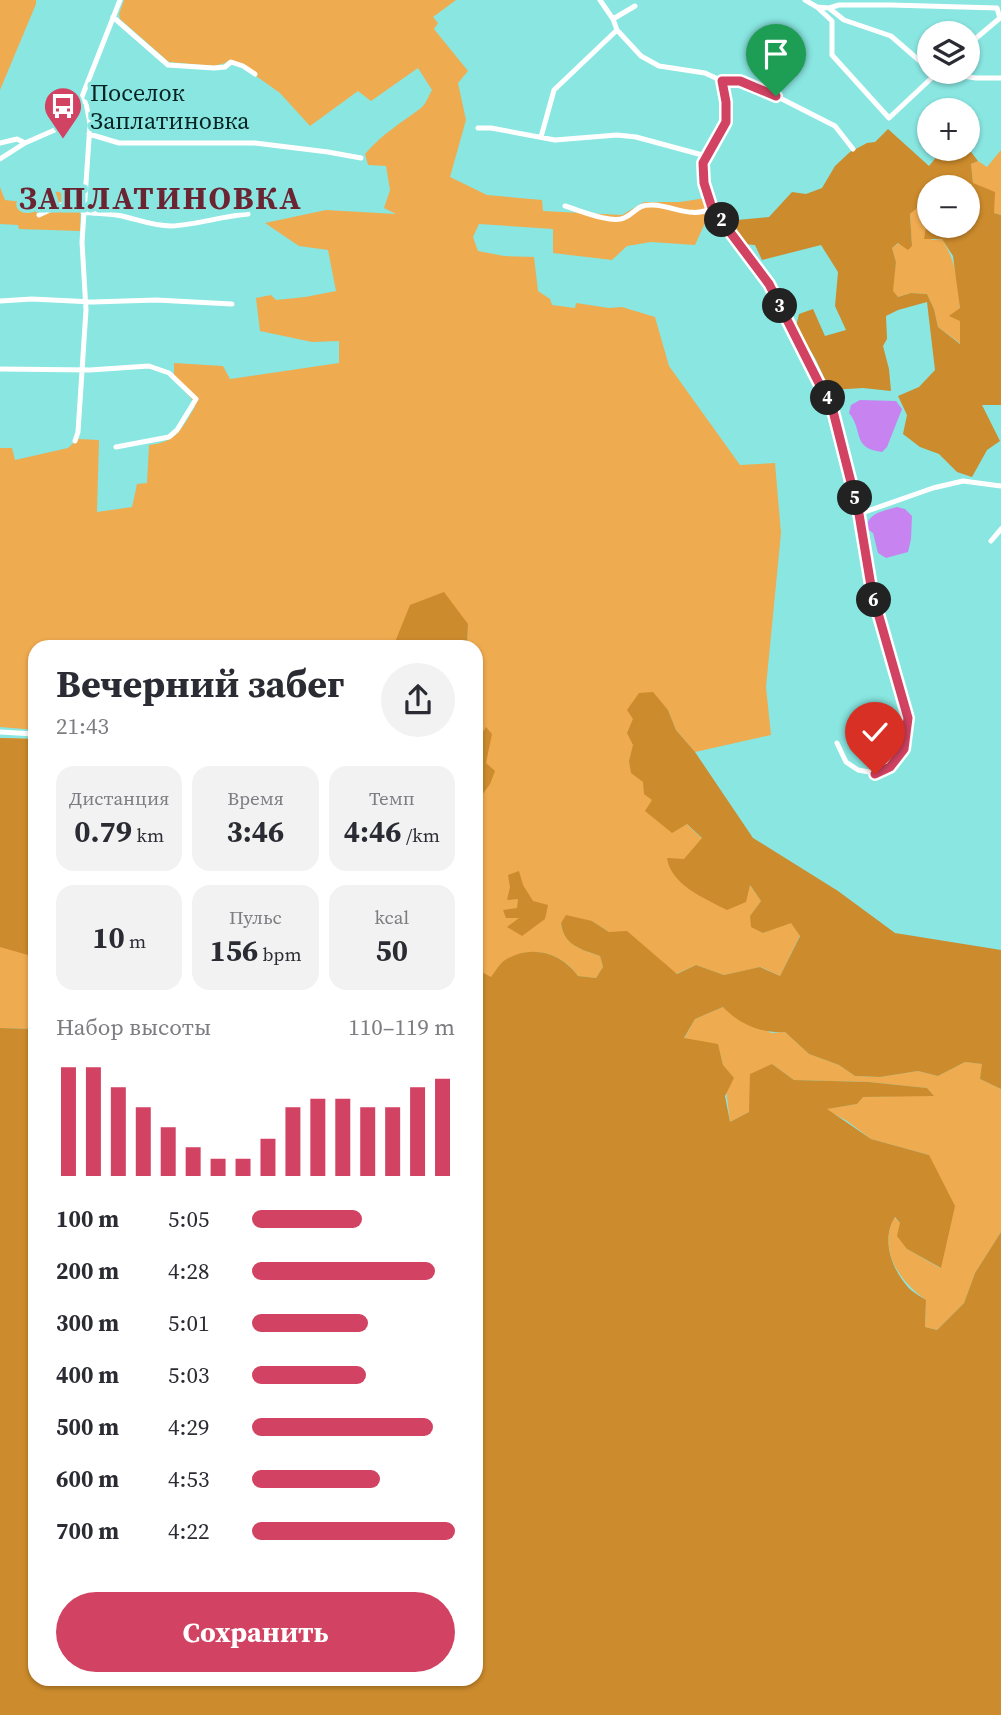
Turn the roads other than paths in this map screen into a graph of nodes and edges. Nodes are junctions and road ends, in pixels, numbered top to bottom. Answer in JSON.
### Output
{"nodes":[{"id":1,"x":120,"y":0,"type":"edge"},
{"id":2,"x":600,"y":0,"type":"edge"},
{"id":3,"x":805,"y":0,"type":"edge"},
{"id":4,"x":635,"y":6,"type":"dead end"},
{"id":5,"x":817,"y":7,"type":"junction"},
{"id":6,"x":829,"y":8,"type":"junction"},
{"id":7,"x":113,"y":17,"type":"junction"},
{"id":8,"x":1000,"y":18,"type":"edge"},
{"id":9,"x":614,"y":19,"type":"junction"},
{"id":10,"x":617,"y":30,"type":"junction"},
{"id":11,"x":980,"y":35,"type":"edge"},
{"id":12,"x":917,"y":59,"type":"edge"},
{"id":13,"x":255,"y":74,"type":"dead end"},
{"id":14,"x":980,"y":78,"type":"edge"},
{"id":15,"x":1001,"y":78,"type":"edge"},
{"id":16,"x":722,"y":81,"type":"junction"},
{"id":17,"x":924,"y":84,"type":"edge"},
{"id":18,"x":82,"y":100,"type":"junction"},
{"id":19,"x":478,"y":128,"type":"dead end"},
{"id":20,"x":89,"y":134,"type":"junction"},
{"id":21,"x":541,"y":137,"type":"junction"},
{"id":22,"x":0,"y":143,"type":"edge"},
{"id":23,"x":25,"y":143,"type":"junction"},
{"id":24,"x":853,"y":149,"type":"dead end"},
{"id":25,"x":706,"y":156,"type":"junction"},
{"id":26,"x":361,"y":158,"type":"dead end"},
{"id":27,"x":0,"y":159,"type":"edge"},
{"id":28,"x":84,"y":194,"type":"junction"},
{"id":29,"x":565,"y":206,"type":"dead end"},
{"id":30,"x":712,"y":208,"type":"junction"},
{"id":31,"x":83,"y":212,"type":"junction"},
{"id":32,"x":248,"y":214,"type":"dead end"},
{"id":33,"x":39,"y":215,"type":"dead end"},
{"id":34,"x":0,"y":301,"type":"edge"},
{"id":35,"x":85,"y":301,"type":"junction"},
{"id":36,"x":232,"y":304,"type":"dead end"},
{"id":37,"x":0,"y":369,"type":"edge"},
{"id":38,"x":83,"y":369,"type":"junction"},
{"id":39,"x":75,"y":441,"type":"dead end"},
{"id":40,"x":116,"y":447,"type":"dead end"},
{"id":41,"x":1001,"y":486,"type":"edge"},
{"id":42,"x":859,"y":514,"type":"junction"},
{"id":43,"x":1001,"y":529,"type":"edge"},
{"id":44,"x":991,"y":541,"type":"dead end"},
{"id":45,"x":0,"y":732,"type":"edge"},
{"id":46,"x":28,"y":734,"type":"edge"},
{"id":47,"x":837,"y":743,"type":"dead end"}],
"edges":[{"from":1,"to":7,"type":"street"},
{"from":2,"to":9,"type":"street"},
{"from":3,"to":5,"type":"street"},
{"from":4,"to":9,"type":"street"},
{"from":5,"to":6,"type":"street"},
{"from":5,"to":17,"type":"street"},
{"from":6,"to":8,"type":"street"},
{"from":6,"to":12,"type":"street"},
{"from":7,"to":13,"type":"street"},
{"from":7,"to":18,"type":"street"},
{"from":8,"to":11,"type":"street"},
{"from":9,"to":10,"type":"street"},
{"from":10,"to":16,"type":"street"},
{"from":10,"to":21,"type":"street"},
{"from":14,"to":15,"type":"street"},
{"from":16,"to":24,"type":"street"},
{"from":16,"to":25,"type":"street"},
{"from":18,"to":20,"type":"street"},
{"from":18,"to":23,"type":"street"},
{"from":19,"to":21,"type":"street"},
{"from":20,"to":26,"type":"street"},
{"from":20,"to":28,"type":"street"},
{"from":21,"to":25,"type":"street"},
{"from":22,"to":23,"type":"street"},
{"from":23,"to":27,"type":"street"},
{"from":25,"to":30,"type":"street"},
{"from":28,"to":31,"type":"street"},
{"from":28,"to":33,"type":"street"},
{"from":29,"to":30,"type":"street"},
{"from":30,"to":42,"type":"street"},
{"from":31,"to":32,"type":"street"},
{"from":31,"to":35,"type":"street"},
{"from":34,"to":35,"type":"street"},
{"from":35,"to":36,"type":"street"},
{"from":35,"to":38,"type":"street"},
{"from":37,"to":38,"type":"street"},
{"from":38,"to":39,"type":"street"},
{"from":38,"to":40,"type":"street"},
{"from":41,"to":42,"type":"street"},
{"from":42,"to":47,"type":"street"},
{"from":43,"to":44,"type":"street"},
{"from":45,"to":46,"type":"street"}]}
